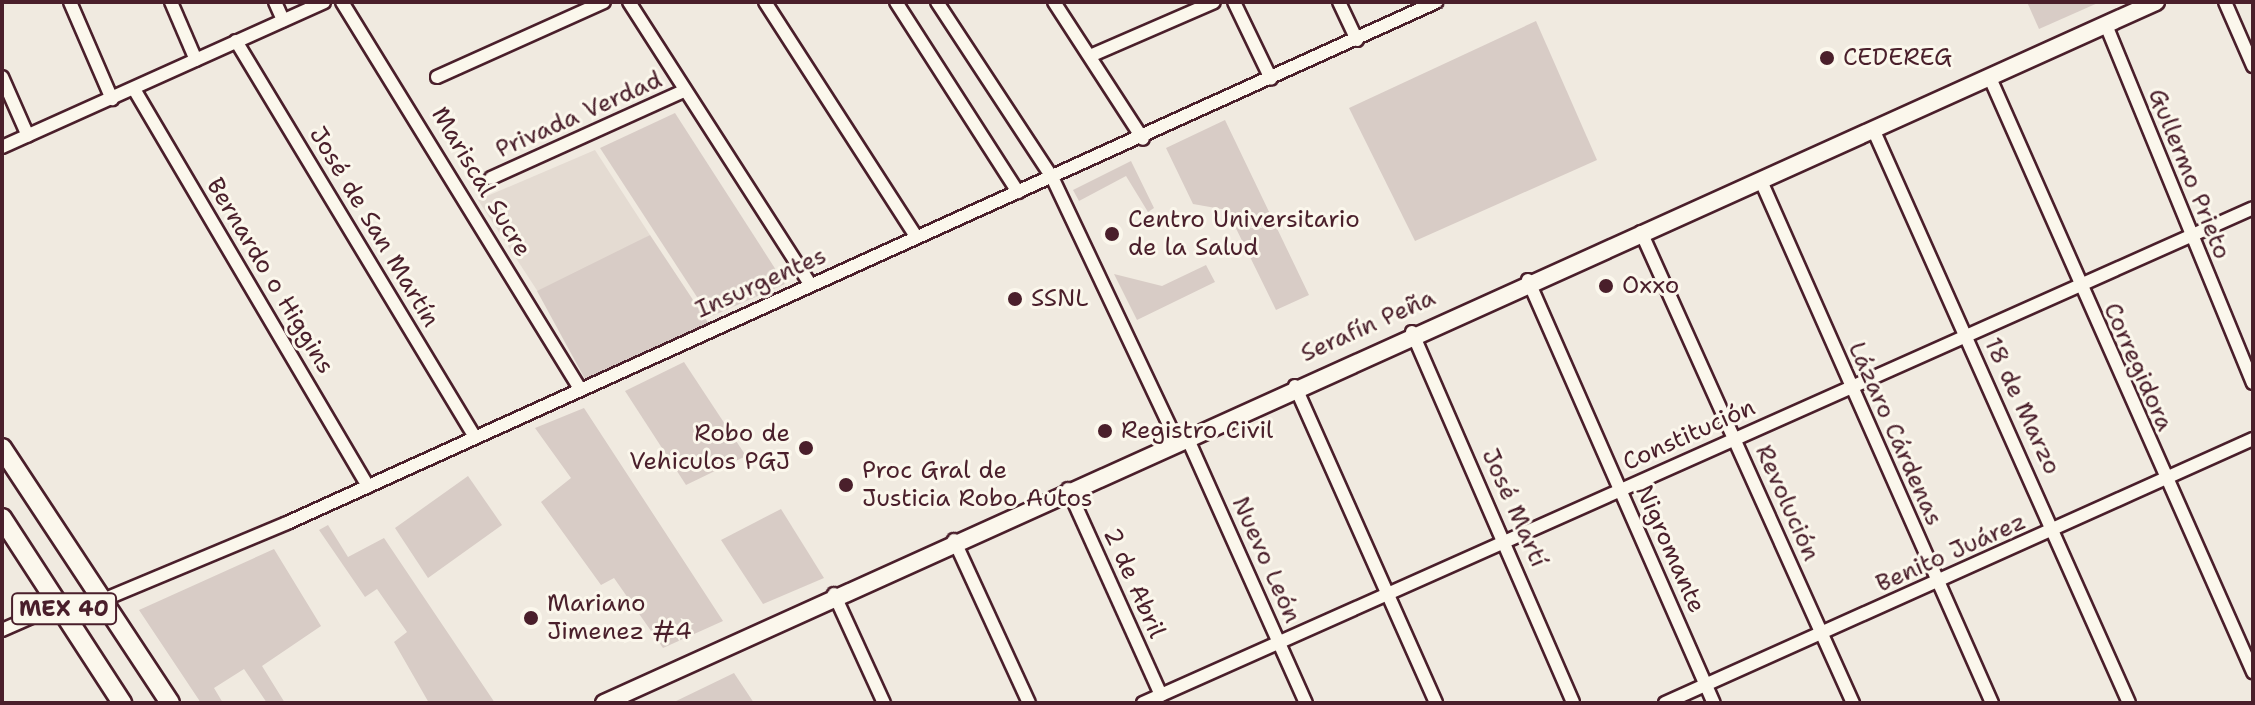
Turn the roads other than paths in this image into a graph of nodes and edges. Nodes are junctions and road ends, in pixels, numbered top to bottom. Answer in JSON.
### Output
{"nodes":[{"id":1,"x":70,"y":2,"type":"edge"},
{"id":2,"x":171,"y":2,"type":"edge"},
{"id":3,"x":275,"y":2,"type":"edge"},
{"id":4,"x":324,"y":2,"type":"edge"},
{"id":5,"x":342,"y":2,"type":"edge"},
{"id":6,"x":604,"y":2,"type":"edge"},
{"id":7,"x":629,"y":2,"type":"edge"},
{"id":8,"x":765,"y":2,"type":"edge"},
{"id":9,"x":896,"y":2,"type":"edge"},
{"id":10,"x":937,"y":2,"type":"edge"},
{"id":11,"x":1054,"y":2,"type":"edge"},
{"id":12,"x":1214,"y":2,"type":"edge"},
{"id":13,"x":1234,"y":2,"type":"edge"},
{"id":14,"x":1339,"y":2,"type":"edge"},
{"id":15,"x":1436,"y":2,"type":"edge"},
{"id":16,"x":2156,"y":2,"type":"edge"},
{"id":17,"x":2225,"y":2,"type":"edge"},
{"id":18,"x":283,"y":20,"type":"junction"},
{"id":19,"x":2106,"y":25,"type":"junction"},
{"id":20,"x":1357,"y":40,"type":"junction"},
{"id":21,"x":236,"y":41,"type":"junction"},
{"id":22,"x":1090,"y":56,"type":"junction"},
{"id":23,"x":196,"y":60,"type":"junction"},
{"id":24,"x":2253,"y":66,"type":"edge"},
{"id":25,"x":2,"y":77,"type":"edge"},
{"id":26,"x":437,"y":77,"type":"dead end"},
{"id":27,"x":1990,"y":78,"type":"junction"},
{"id":28,"x":1271,"y":79,"type":"junction"},
{"id":29,"x":134,"y":89,"type":"junction"},
{"id":30,"x":684,"y":91,"type":"junction"},
{"id":31,"x":112,"y":99,"type":"junction"},
{"id":32,"x":1873,"y":129,"type":"junction"},
{"id":33,"x":28,"y":136,"type":"junction"},
{"id":34,"x":1143,"y":139,"type":"junction"},
{"id":35,"x":2,"y":147,"type":"edge"},
{"id":36,"x":1052,"y":177,"type":"junction"},
{"id":37,"x":491,"y":178,"type":"dead end"},
{"id":38,"x":1761,"y":181,"type":"junction"},
{"id":39,"x":1018,"y":192,"type":"junction"},
{"id":40,"x":2253,"y":208,"type":"edge"},
{"id":41,"x":1641,"y":232,"type":"junction"},
{"id":42,"x":916,"y":236,"type":"junction"},
{"id":43,"x":2189,"y":236,"type":"junction"},
{"id":44,"x":1528,"y":280,"type":"junction"},
{"id":45,"x":2076,"y":284,"type":"junction"},
{"id":46,"x":811,"y":285,"type":"junction"},
{"id":47,"x":1412,"y":332,"type":"junction"},
{"id":48,"x":1965,"y":335,"type":"junction"},
{"id":49,"x":2253,"y":383,"type":"edge"},
{"id":50,"x":1295,"y":386,"type":"junction"},
{"id":51,"x":579,"y":387,"type":"junction"},
{"id":52,"x":1849,"y":387,"type":"junction"},
{"id":53,"x":474,"y":436,"type":"junction"},
{"id":54,"x":1181,"y":437,"type":"junction"},
{"id":55,"x":2253,"y":439,"type":"edge"},
{"id":56,"x":1735,"y":440,"type":"junction"},
{"id":57,"x":2,"y":448,"type":"edge"},
{"id":58,"x":2,"y":475,"type":"edge"},
{"id":59,"x":2166,"y":482,"type":"junction"},
{"id":60,"x":368,"y":486,"type":"junction"},
{"id":61,"x":1068,"y":489,"type":"junction"},
{"id":62,"x":1620,"y":490,"type":"junction"},
{"id":63,"x":34,"y":499,"type":"junction"},
{"id":64,"x":2,"y":518,"type":"edge"},
{"id":65,"x":2055,"y":532,"type":"junction"},
{"id":66,"x":954,"y":540,"type":"junction"},
{"id":67,"x":1506,"y":542,"type":"junction"},
{"id":68,"x":1937,"y":582,"type":"junction"},
{"id":69,"x":834,"y":594,"type":"junction"},
{"id":70,"x":1389,"y":594,"type":"junction"},
{"id":71,"x":103,"y":600,"type":"junction"},
{"id":72,"x":61,"y":604,"type":"junction"},
{"id":73,"x":2,"y":630,"type":"edge"},
{"id":74,"x":1821,"y":634,"type":"junction"},
{"id":75,"x":1280,"y":642,"type":"junction"},
{"id":76,"x":2253,"y":672,"type":"edge"},
{"id":77,"x":1706,"y":685,"type":"junction"},
{"id":78,"x":1161,"y":695,"type":"junction"},
{"id":79,"x":122,"y":703,"type":"edge"},
{"id":80,"x":170,"y":703,"type":"edge"},
{"id":81,"x":604,"y":703,"type":"edge"},
{"id":82,"x":884,"y":703,"type":"edge"},
{"id":83,"x":1029,"y":703,"type":"edge"},
{"id":84,"x":1143,"y":703,"type":"edge"},
{"id":85,"x":1306,"y":703,"type":"edge"},
{"id":86,"x":1436,"y":703,"type":"edge"},
{"id":87,"x":1573,"y":703,"type":"edge"},
{"id":88,"x":1665,"y":703,"type":"edge"},
{"id":89,"x":1714,"y":703,"type":"edge"},
{"id":90,"x":1853,"y":703,"type":"edge"},
{"id":91,"x":1992,"y":703,"type":"edge"},
{"id":92,"x":2129,"y":703,"type":"edge"}],
"edges":[{"from":1,"to":31,"type":"street"},
{"from":2,"to":23,"type":"street"},
{"from":3,"to":18,"type":"street"},
{"from":4,"to":18,"type":"street"},
{"from":5,"to":51,"type":"street","name":"Mariscal Sucre"},
{"from":6,"to":26,"type":"street"},
{"from":7,"to":30,"type":"street"},
{"from":8,"to":42,"type":"street"},
{"from":9,"to":39,"type":"street"},
{"from":10,"to":36,"type":"street","name":"Nuevo León"},
{"from":11,"to":22,"type":"street"},
{"from":12,"to":22,"type":"street"},
{"from":13,"to":28,"type":"street"},
{"from":14,"to":20,"type":"street"},
{"from":15,"to":20,"type":"street","name":"Insurgentes"},
{"from":16,"to":19,"type":"main road","name":"Serafín Peña"},
{"from":17,"to":24,"type":"street"},
{"from":18,"to":21,"type":"street"},
{"from":19,"to":27,"type":"main road","name":"Serafín Peña"},
{"from":19,"to":43,"type":"street","name":"Gullermo Prieto"},
{"from":20,"to":28,"type":"street","name":"Insurgentes"},
{"from":21,"to":23,"type":"street"},
{"from":21,"to":53,"type":"street","name":"José de San Martín"},
{"from":22,"to":34,"type":"street"},
{"from":23,"to":29,"type":"street"},
{"from":25,"to":33,"type":"street"},
{"from":27,"to":32,"type":"main road","name":"Serafín Peña"},
{"from":27,"to":45,"type":"street","name":"Corregidora"},
{"from":28,"to":34,"type":"street","name":"Insurgentes"},
{"from":29,"to":31,"type":"street"},
{"from":29,"to":60,"type":"street","name":"Bernardo o Higgins"},
{"from":30,"to":37,"type":"street","name":"Privada Verdad"},
{"from":30,"to":46,"type":"street"},
{"from":31,"to":33,"type":"street"},
{"from":32,"to":38,"type":"main road","name":"Serafín Peña"},
{"from":32,"to":48,"type":"street","name":"18 de Marzo"},
{"from":33,"to":35,"type":"street"},
{"from":34,"to":36,"type":"street","name":"Insurgentes"},
{"from":36,"to":39,"type":"street","name":"Insurgentes"},
{"from":36,"to":54,"type":"street","name":"Nuevo León"},
{"from":38,"to":41,"type":"main road","name":"Serafín Peña"},
{"from":38,"to":52,"type":"street","name":"Lázaro Cárdenas"},
{"from":39,"to":42,"type":"street","name":"Insurgentes"},
{"from":40,"to":43,"type":"street","name":"Constitución"},
{"from":41,"to":44,"type":"main road","name":"Serafín Peña"},
{"from":41,"to":56,"type":"street","name":"Revolución"},
{"from":42,"to":46,"type":"street","name":"Insurgentes"},
{"from":43,"to":45,"type":"street","name":"Constitución"},
{"from":43,"to":49,"type":"street","name":"Gullermo Prieto"},
{"from":44,"to":47,"type":"main road","name":"Serafín Peña"},
{"from":44,"to":62,"type":"street","name":"Nigromante"},
{"from":45,"to":48,"type":"street","name":"Constitución"},
{"from":45,"to":59,"type":"street","name":"Corregidora"},
{"from":46,"to":51,"type":"street","name":"Insurgentes"},
{"from":47,"to":50,"type":"main road","name":"Serafín Peña"},
{"from":47,"to":67,"type":"street","name":"José Martí"},
{"from":48,"to":52,"type":"street","name":"Constitución"},
{"from":48,"to":65,"type":"street","name":"18 de Marzo"},
{"from":50,"to":54,"type":"main road","name":"Serafín Peña"},
{"from":50,"to":70,"type":"street"},
{"from":51,"to":53,"type":"street","name":"Insurgentes"},
{"from":52,"to":56,"type":"street","name":"Constitución"},
{"from":52,"to":68,"type":"street","name":"Lázaro Cárdenas"},
{"from":53,"to":60,"type":"street","name":"Insurgentes"},
{"from":54,"to":61,"type":"main road","name":"Serafín Peña"},
{"from":54,"to":75,"type":"street","name":"Nuevo León"},
{"from":55,"to":59,"type":"street","name":"Benito Juárez"},
{"from":56,"to":62,"type":"street","name":"Constitución"},
{"from":56,"to":74,"type":"street","name":"Revolución"},
{"from":57,"to":63,"type":"main road","number":"MEX 40"},
{"from":58,"to":63,"type":"main road"},
{"from":59,"to":65,"type":"street","name":"Benito Juárez"},
{"from":59,"to":76,"type":"street","name":"Corregidora"},
{"from":60,"to":71,"type":"street","name":"Insurgentes"},
{"from":61,"to":66,"type":"main road","name":"Serafín Peña"},
{"from":61,"to":78,"type":"street","name":"2 de Abril"},
{"from":62,"to":67,"type":"street","name":"Constitución"},
{"from":62,"to":77,"type":"street","name":"Nigromante"},
{"from":63,"to":71,"type":"main road","number":"MEX 40"},
{"from":64,"to":72,"type":"main road","number":"MEX 40"},
{"from":65,"to":68,"type":"street","name":"Benito Juárez"},
{"from":65,"to":92,"type":"street","name":"18 de Marzo"},
{"from":66,"to":69,"type":"main road","name":"Serafín Peña"},
{"from":66,"to":83,"type":"street"},
{"from":67,"to":70,"type":"street","name":"Constitución"},
{"from":67,"to":87,"type":"street","name":"José Martí"},
{"from":68,"to":74,"type":"street","name":"Benito Juárez"},
{"from":68,"to":91,"type":"street","name":"Lázaro Cárdenas"},
{"from":69,"to":81,"type":"main road","name":"Serafín Peña"},
{"from":69,"to":82,"type":"street"},
{"from":70,"to":75,"type":"street","name":"Constitución"},
{"from":70,"to":86,"type":"street"},
{"from":71,"to":80,"type":"main road","number":"MEX 40"},
{"from":72,"to":73,"type":"street"},
{"from":72,"to":79,"type":"main road","number":"MEX 40"},
{"from":74,"to":77,"type":"street","name":"Benito Juárez"},
{"from":74,"to":90,"type":"street","name":"Revolución"},
{"from":75,"to":78,"type":"street","name":"Constitución"},
{"from":75,"to":85,"type":"street","name":"Nuevo León"},
{"from":77,"to":88,"type":"street","name":"Benito Juárez"},
{"from":77,"to":89,"type":"street","name":"Nigromante"},
{"from":78,"to":84,"type":"street","name":"Constitución"}]}
